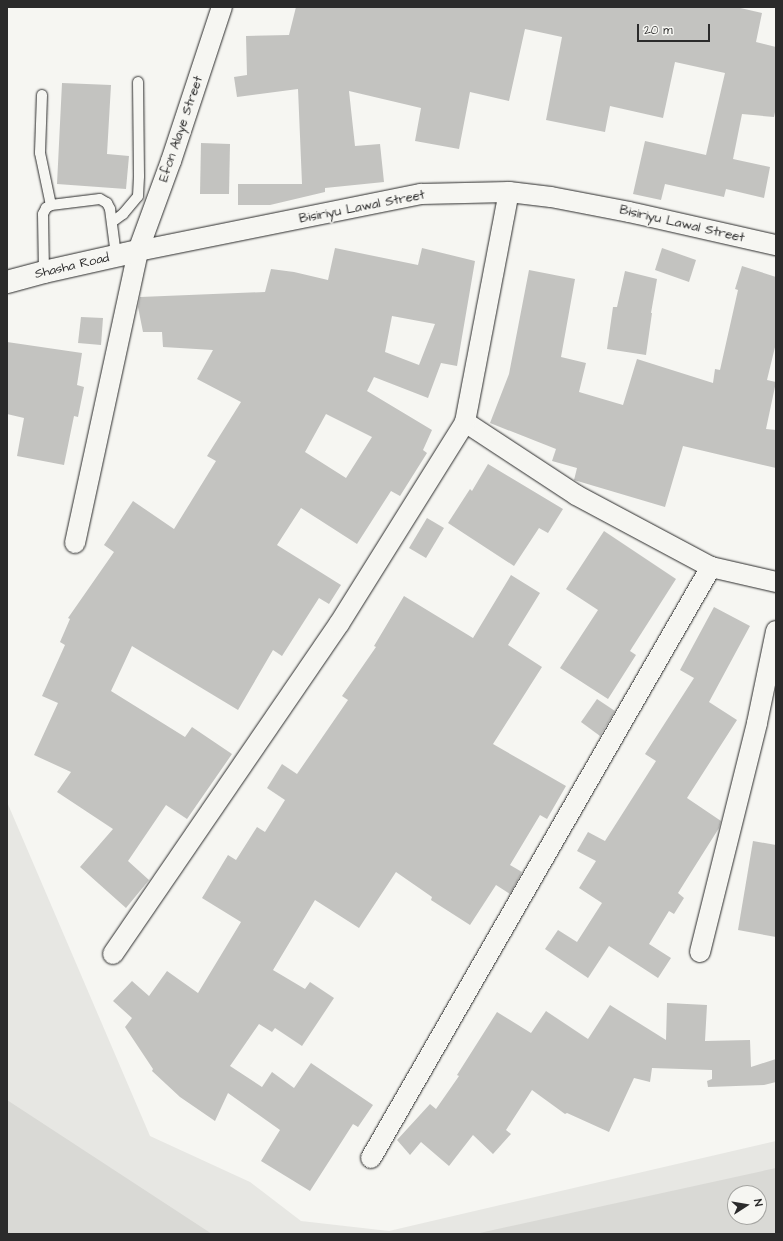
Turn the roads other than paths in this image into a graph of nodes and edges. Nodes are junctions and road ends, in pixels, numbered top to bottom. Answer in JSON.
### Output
{"nodes":[{"id":1,"x":222,"y":7,"type":"edge"},
{"id":2,"x":138,"y":82,"type":"dead end"},
{"id":3,"x":42,"y":95,"type":"dead end"},
{"id":4,"x":509,"y":192,"type":"junction"},
{"id":5,"x":51,"y":205,"type":"junction"},
{"id":6,"x":112,"y":222,"type":"junction"},
{"id":7,"x":776,"y":245,"type":"edge"},
{"id":8,"x":138,"y":250,"type":"junction"},
{"id":9,"x":116,"y":255,"type":"junction"},
{"id":10,"x":44,"y":272,"type":"junction"},
{"id":11,"x":7,"y":282,"type":"edge"},
{"id":12,"x":465,"y":422,"type":"junction"},
{"id":13,"x":75,"y":543,"type":"dead end"},
{"id":14,"x":711,"y":567,"type":"junction"},
{"id":15,"x":776,"y":582,"type":"edge"},
{"id":16,"x":776,"y":631,"type":"edge"},
{"id":17,"x":700,"y":952,"type":"dead end"},
{"id":18,"x":113,"y":954,"type":"dead end"},
{"id":19,"x":371,"y":1158,"type":"dead end"}],
"edges":[{"from":1,"to":8,"type":"street","name":"Efon Alaye Street"},
{"from":2,"to":6,"type":"lane"},
{"from":3,"to":5,"type":"lane"},
{"from":4,"to":7,"type":"street","name":"Bisiriyu Lawal Street"},
{"from":4,"to":8,"type":"street","name":"Bisiriyu Lawal Street"},
{"from":4,"to":12,"type":"street"},
{"from":5,"to":6,"type":"lane"},
{"from":5,"to":10,"type":"lane"},
{"from":6,"to":9,"type":"lane"},
{"from":8,"to":9,"type":"street","name":"Shasha Road"},
{"from":8,"to":13,"type":"street","name":"Efon Alaye Street"},
{"from":9,"to":10,"type":"street","name":"Shasha Road"},
{"from":10,"to":11,"type":"street","name":"Shasha Road"},
{"from":12,"to":14,"type":"street"},
{"from":12,"to":18,"type":"street"},
{"from":14,"to":15,"type":"street"},
{"from":14,"to":19,"type":"street"},
{"from":16,"to":17,"type":"street"}]}
